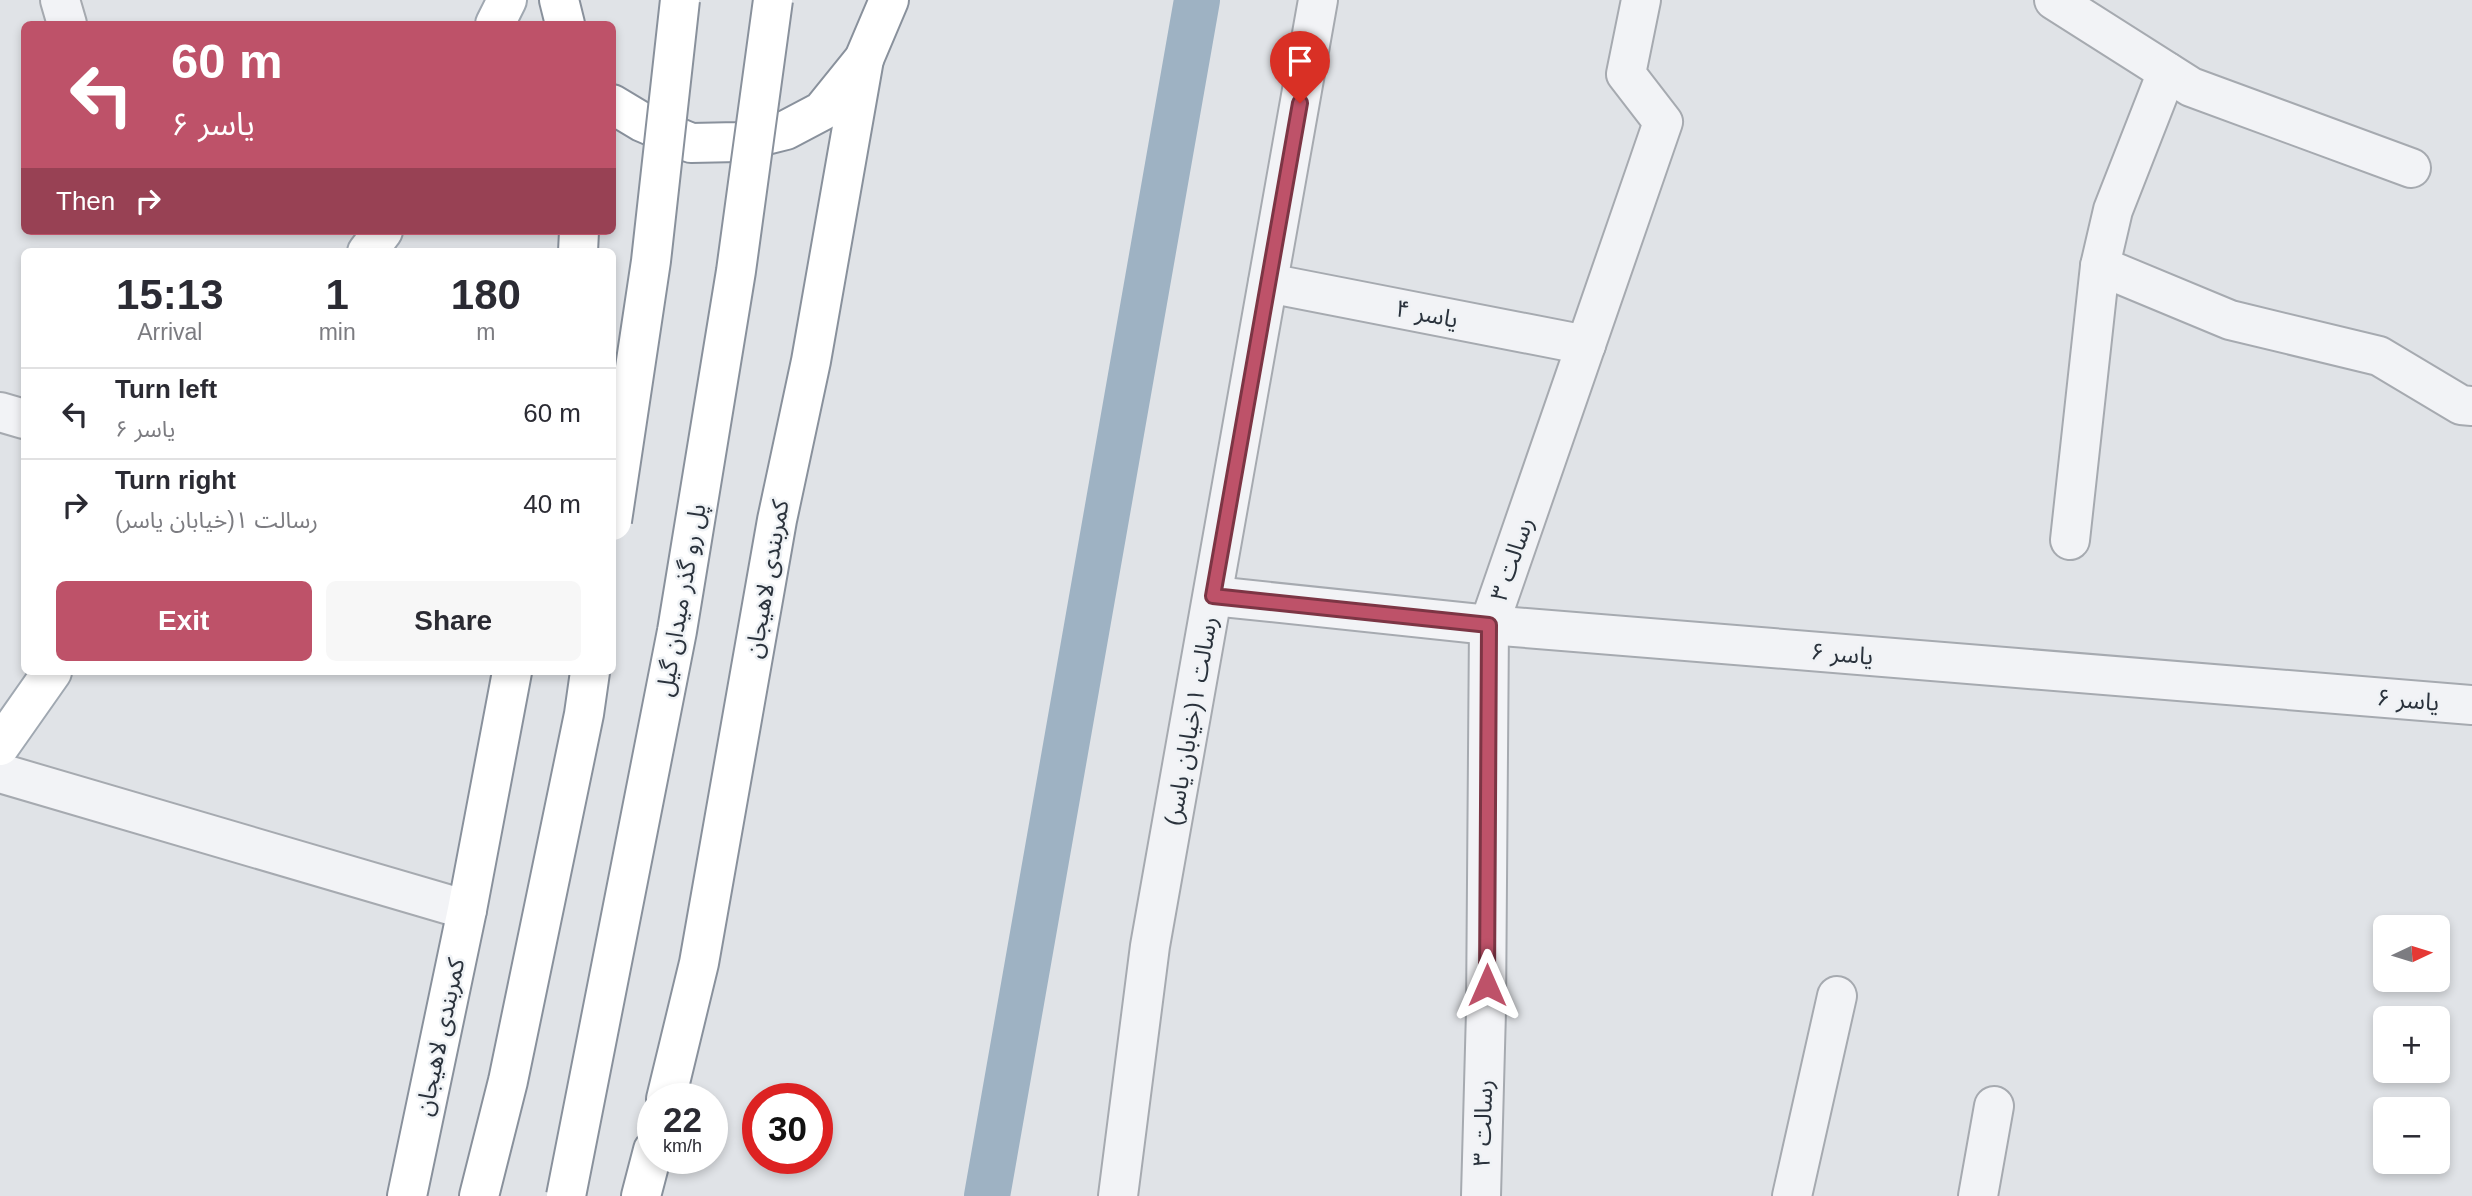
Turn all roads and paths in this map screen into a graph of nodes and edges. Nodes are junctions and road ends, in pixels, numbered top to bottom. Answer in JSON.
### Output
{"nodes":[{"id":1,"x":60,"y":0,"type":"edge"},
{"id":2,"x":507,"y":0,"type":"edge"},
{"id":3,"x":559,"y":0,"type":"edge"},
{"id":4,"x":680,"y":0,"type":"edge"},
{"id":5,"x":773,"y":0,"type":"edge"},
{"id":6,"x":889,"y":0,"type":"edge"},
{"id":7,"x":1318,"y":0,"type":"edge"},
{"id":8,"x":1641,"y":0,"type":"edge"},
{"id":9,"x":2054,"y":0,"type":"edge"},
{"id":10,"x":66,"y":21,"type":"edge"},
{"id":11,"x":496,"y":21,"type":"edge"},
{"id":12,"x":564,"y":21,"type":"edge"},
{"id":13,"x":864,"y":58,"type":"junction"},
{"id":14,"x":2167,"y":72,"type":"junction"},
{"id":15,"x":616,"y":106,"type":"edge"},
{"id":16,"x":2411,"y":168,"type":"dead end"},
{"id":17,"x":2100,"y":266,"type":"junction"},
{"id":18,"x":1268,"y":283,"type":"junction"},
{"id":19,"x":1586,"y":345,"type":"junction"},
{"id":20,"x":2472,"y":406,"type":"edge"},
{"id":21,"x":0,"y":412,"type":"edge"},
{"id":22,"x":21,"y":418,"type":"edge"},
{"id":23,"x":616,"y":494,"type":"edge"},
{"id":24,"x":2070,"y":540,"type":"dead end"},
{"id":25,"x":1213,"y":596,"type":"junction"},
{"id":26,"x":1489,"y":625,"type":"junction"},
{"id":27,"x":50,"y":675,"type":"edge"},
{"id":28,"x":511,"y":675,"type":"edge"},
{"id":29,"x":590,"y":675,"type":"edge"},
{"id":30,"x":2472,"y":705,"type":"edge"},
{"id":31,"x":0,"y":746,"type":"edge"},
{"id":32,"x":0,"y":773,"type":"edge"},
{"id":33,"x":467,"y":910,"type":"junction"},
{"id":34,"x":1837,"y":996,"type":"dead end"},
{"id":35,"x":670,"y":1083,"type":"edge"},
{"id":36,"x":1994,"y":1106,"type":"dead end"},
{"id":37,"x":647,"y":1174,"type":"edge"},
{"id":38,"x":407,"y":1196,"type":"edge"},
{"id":39,"x":479,"y":1196,"type":"edge"},
{"id":40,"x":566,"y":1196,"type":"edge"},
{"id":41,"x":641,"y":1196,"type":"edge"},
{"id":42,"x":1118,"y":1196,"type":"edge"},
{"id":43,"x":1481,"y":1196,"type":"edge"},
{"id":44,"x":1792,"y":1196,"type":"edge"},
{"id":45,"x":1978,"y":1196,"type":"edge"}],
"edges":[{"from":1,"to":10,"type":"street"},
{"from":2,"to":11,"type":"main road"},
{"from":3,"to":12,"type":"main road"},
{"from":4,"to":23,"type":"main road","bridge":true},
{"from":5,"to":40,"type":"main road","name":"پل رو گذر میدان گیل","bridge":true},
{"from":6,"to":13,"type":"main road"},
{"from":7,"to":18,"type":"street","name":"رسالت ۱(خیابان یاسر)"},
{"from":8,"to":19,"type":"street","name":"رسالت ۳"},
{"from":9,"to":14,"type":"street"},
{"from":13,"to":15,"type":"main road"},
{"from":13,"to":35,"type":"main road","name":"کمربندی لاهیجان"},
{"from":14,"to":16,"type":"street"},
{"from":14,"to":17,"type":"street"},
{"from":17,"to":20,"type":"street"},
{"from":17,"to":24,"type":"street"},
{"from":18,"to":19,"type":"street","name":"یاسر ۴"},
{"from":18,"to":25,"type":"street","name":"رسالت ۱(خیابان یاسر)"},
{"from":19,"to":26,"type":"street","name":"رسالت ۳"},
{"from":21,"to":22,"type":"street"},
{"from":25,"to":26,"type":"street","name":"یاسر ۶"},
{"from":25,"to":42,"type":"street","name":"رسالت ۱(خیابان یاسر)"},
{"from":26,"to":30,"type":"street","name":"یاسر ۶"},
{"from":26,"to":43,"type":"street","name":"رسالت ۳"},
{"from":27,"to":31,"type":"main road"},
{"from":28,"to":33,"type":"main road","name":"کمربندی لاهیجان"},
{"from":29,"to":39,"type":"main road"},
{"from":32,"to":33,"type":"street"},
{"from":33,"to":38,"type":"main road","name":"کمربندی لاهیجان"},
{"from":34,"to":44,"type":"street"},
{"from":36,"to":45,"type":"street"},
{"from":37,"to":41,"type":"main road"}]}
